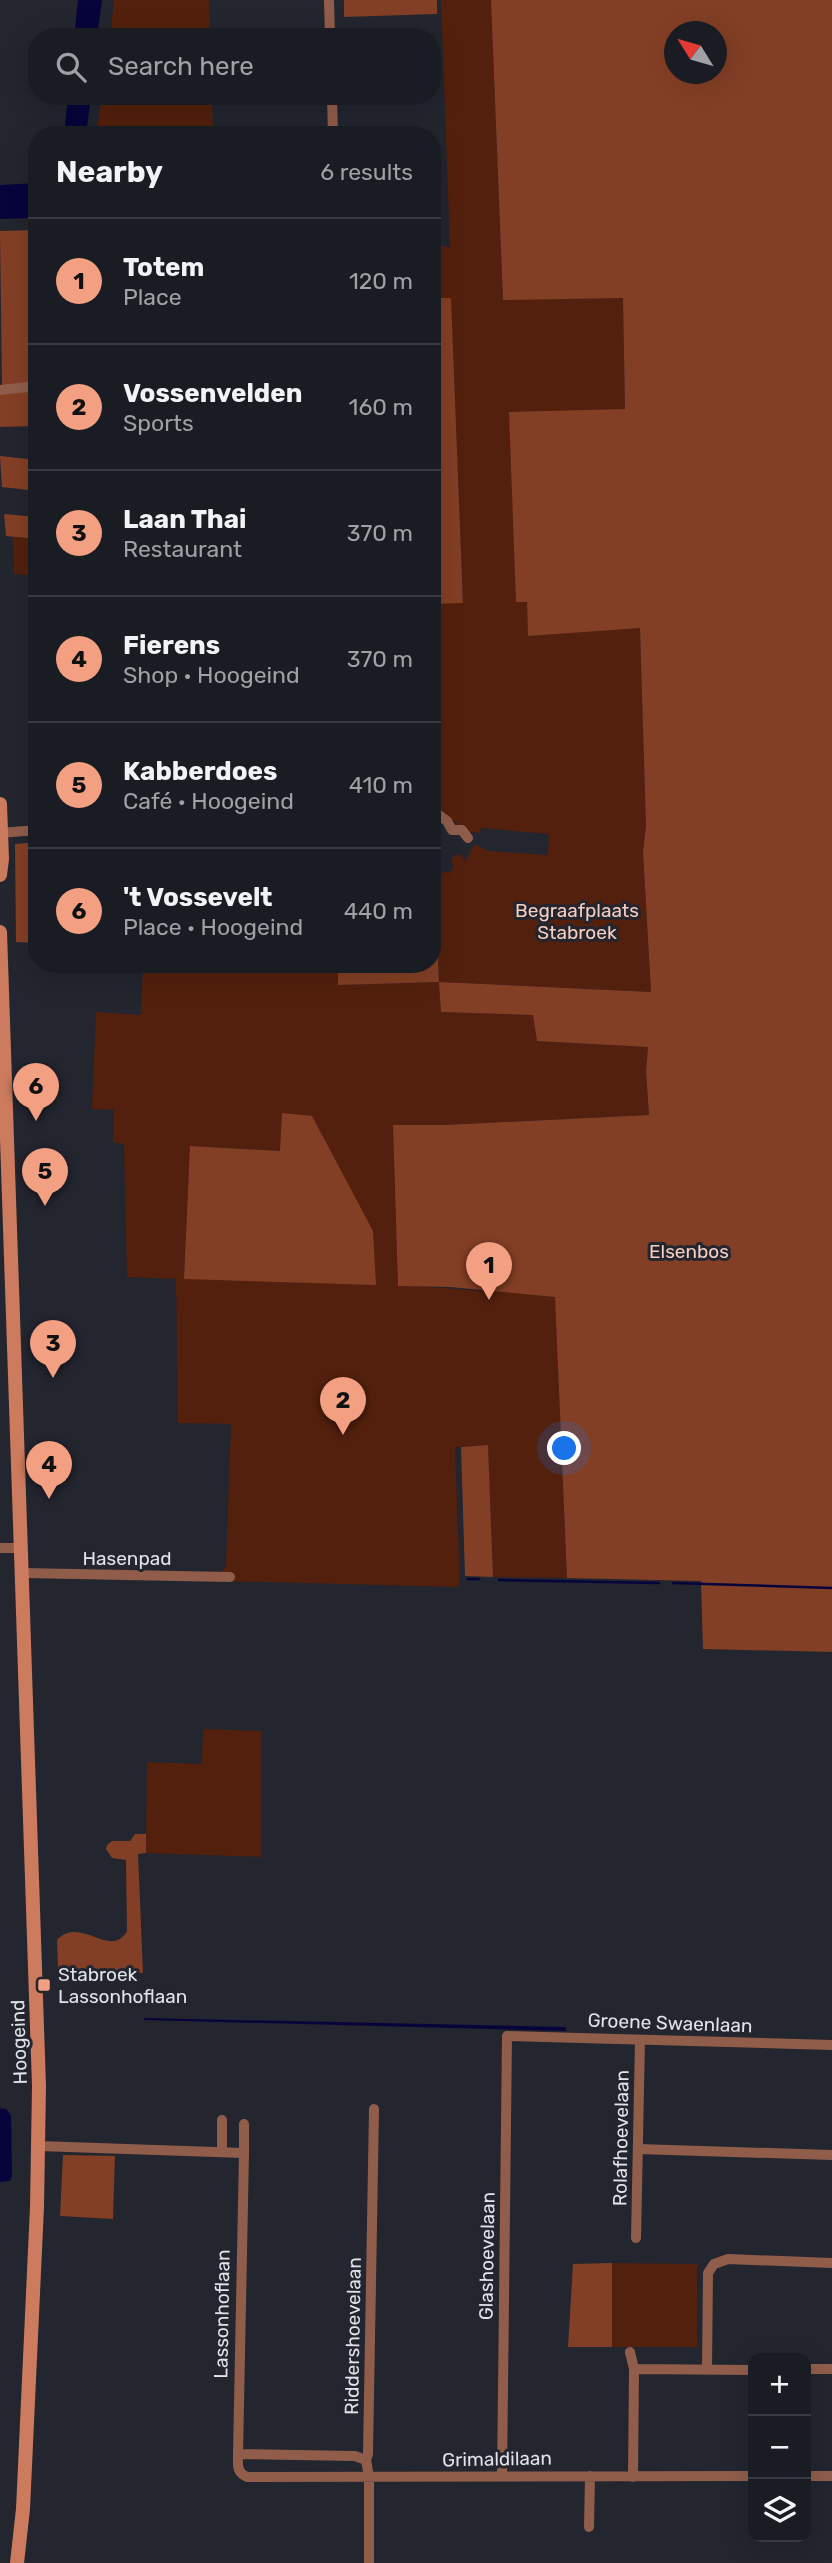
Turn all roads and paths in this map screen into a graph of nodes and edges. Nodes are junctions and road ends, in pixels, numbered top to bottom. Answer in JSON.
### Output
{"nodes":[{"id":1,"x":329,"y":0,"type":"edge"},
{"id":2,"x":330,"y":28,"type":"edge"},
{"id":3,"x":332,"y":105,"type":"edge"},
{"id":4,"x":333,"y":126,"type":"edge"},
{"id":5,"x":28,"y":387,"type":"edge"},
{"id":6,"x":0,"y":390,"type":"edge"},
{"id":7,"x":0,"y":804,"type":"edge"},
{"id":8,"x":441,"y":817,"type":"edge"},
{"id":9,"x":28,"y":831,"type":"edge"},
{"id":10,"x":1,"y":833,"type":"edge"},
{"id":11,"x":468,"y":838,"type":"dead end"},
{"id":12,"x":0,"y":875,"type":"edge"},
{"id":13,"x":0,"y":932,"type":"edge"},
{"id":14,"x":0,"y":1548,"type":"edge"},
{"id":15,"x":22,"y":1548,"type":"junction"},
{"id":16,"x":23,"y":1573,"type":"junction"},
{"id":17,"x":230,"y":1577,"type":"dead end"},
{"id":18,"x":507,"y":2036,"type":"joint"},
{"id":19,"x":640,"y":2040,"type":"junction"},
{"id":20,"x":832,"y":2045,"type":"edge"},
{"id":21,"x":374,"y":2109,"type":"dead end"},
{"id":22,"x":222,"y":2120,"type":"dead end"},
{"id":23,"x":244,"y":2124,"type":"dead end"},
{"id":24,"x":39,"y":2146,"type":"junction"},
{"id":25,"x":638,"y":2149,"type":"junction"},
{"id":26,"x":222,"y":2152,"type":"junction"},
{"id":27,"x":244,"y":2153,"type":"junction"},
{"id":28,"x":832,"y":2155,"type":"edge"},
{"id":29,"x":636,"y":2238,"type":"dead end"},
{"id":30,"x":832,"y":2263,"type":"edge"},
{"id":31,"x":631,"y":2352,"type":"dead end"},
{"id":32,"x":634,"y":2369,"type":"junction"},
{"id":33,"x":811,"y":2369,"type":"edge"},
{"id":34,"x":832,"y":2369,"type":"edge"},
{"id":35,"x":707,"y":2370,"type":"junction"},
{"id":36,"x":748,"y":2370,"type":"edge"},
{"id":37,"x":238,"y":2454,"type":"junction"},
{"id":38,"x":366,"y":2460,"type":"junction"},
{"id":39,"x":242,"y":2474,"type":"joint"},
{"id":40,"x":502,"y":2476,"type":"junction"},
{"id":41,"x":590,"y":2476,"type":"junction"},
{"id":42,"x":748,"y":2476,"type":"edge"},
{"id":43,"x":811,"y":2476,"type":"edge"},
{"id":44,"x":832,"y":2476,"type":"edge"},
{"id":45,"x":369,"y":2477,"type":"junction"},
{"id":46,"x":633,"y":2477,"type":"junction"},
{"id":47,"x":589,"y":2527,"type":"dead end"},
{"id":48,"x":18,"y":2563,"type":"edge"},
{"id":49,"x":369,"y":2563,"type":"edge"}],
"edges":[{"from":1,"to":2,"type":"street"},
{"from":3,"to":4,"type":"street"},
{"from":5,"to":6,"type":"street"},
{"from":7,"to":10,"type":"main road"},
{"from":8,"to":11,"type":"street"},
{"from":9,"to":10,"type":"street"},
{"from":10,"to":12,"type":"main road"},
{"from":13,"to":15,"type":"main road","name":"Hoogeind"},
{"from":14,"to":15,"type":"street"},
{"from":15,"to":16,"type":"main road","name":"Hoogeind"},
{"from":16,"to":17,"type":"street","name":"Hasenpad"},
{"from":16,"to":24,"type":"main road","name":"Hoogeind"},
{"from":18,"to":19,"type":"street","name":"Groene Swaenlaan"},
{"from":18,"to":40,"type":"street","name":"Glashoevelaan"},
{"from":19,"to":20,"type":"street","name":"Groene Swaenlaan"},
{"from":19,"to":25,"type":"street","name":"Rolafhoevelaan"},
{"from":21,"to":38,"type":"street","name":"Riddershoevelaan"},
{"from":22,"to":26,"type":"street"},
{"from":23,"to":27,"type":"street","name":"Lassonhoflaan"},
{"from":24,"to":26,"type":"street"},
{"from":24,"to":48,"type":"main road","name":"Hoogeind"},
{"from":25,"to":28,"type":"street"},
{"from":25,"to":29,"type":"street","name":"Rolafhoevelaan"},
{"from":26,"to":27,"type":"street"},
{"from":27,"to":37,"type":"street","name":"Lassonhoflaan"},
{"from":30,"to":35,"type":"street"},
{"from":31,"to":32,"type":"street"},
{"from":32,"to":35,"type":"street"},
{"from":32,"to":46,"type":"street"},
{"from":33,"to":34,"type":"street"},
{"from":35,"to":36,"type":"street"},
{"from":37,"to":38,"type":"street"},
{"from":37,"to":39,"type":"street","name":"Lassonhoflaan"},
{"from":38,"to":45,"type":"street","name":"Riddershoevelaan"},
{"from":39,"to":45,"type":"street","name":"Grimaldilaan"},
{"from":40,"to":41,"type":"street","name":"Grimaldilaan"},
{"from":40,"to":45,"type":"street","name":"Grimaldilaan"},
{"from":41,"to":46,"type":"street","name":"Grimaldilaan"},
{"from":41,"to":47,"type":"street"},
{"from":42,"to":46,"type":"street","name":"Grimaldilaan"},
{"from":43,"to":44,"type":"street"},
{"from":45,"to":49,"type":"street","name":"Riddershoevelaan"}]}
